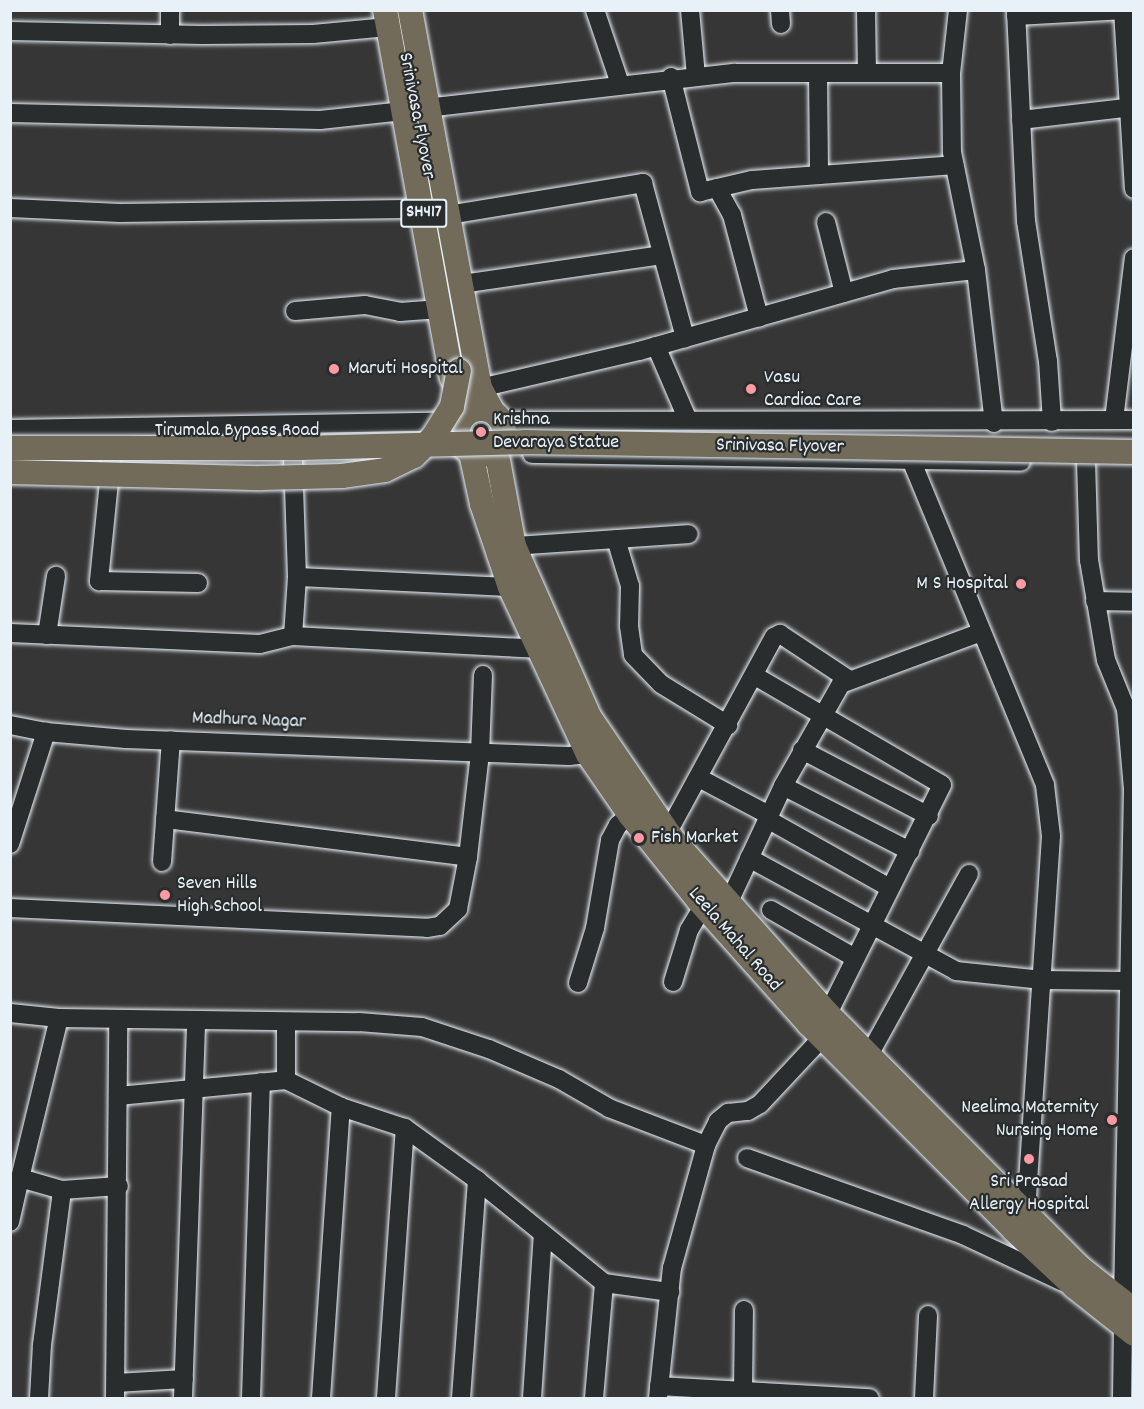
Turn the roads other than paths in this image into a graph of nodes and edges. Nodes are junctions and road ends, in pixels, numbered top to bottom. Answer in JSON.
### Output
{"nodes":[{"id":1,"x":170,"y":10,"type":"edge"},
{"id":2,"x":595,"y":10,"type":"edge"},
{"id":3,"x":690,"y":10,"type":"edge"},
{"id":4,"x":866,"y":10,"type":"edge"},
{"id":5,"x":958,"y":10,"type":"edge"},
{"id":6,"x":1124,"y":11,"type":"edge"},
{"id":7,"x":1016,"y":13,"type":"edge"},
{"id":8,"x":401,"y":14,"type":"edge"},
{"id":9,"x":10,"y":31,"type":"edge"},
{"id":10,"x":170,"y":35,"type":"junction"},
{"id":11,"x":818,"y":73,"type":"junction"},
{"id":12,"x":867,"y":73,"type":"junction"},
{"id":13,"x":951,"y":73,"type":"junction"},
{"id":14,"x":696,"y":76,"type":"junction"},
{"id":15,"x":671,"y":77,"type":"junction"},
{"id":16,"x":620,"y":84,"type":"junction"},
{"id":17,"x":1131,"y":107,"type":"edge"},
{"id":18,"x":415,"y":110,"type":"junction"},
{"id":19,"x":10,"y":114,"type":"edge"},
{"id":20,"x":1021,"y":120,"type":"junction"},
{"id":21,"x":954,"y":165,"type":"junction"},
{"id":22,"x":819,"y":175,"type":"junction"},
{"id":23,"x":717,"y":188,"type":"junction"},
{"id":24,"x":1134,"y":189,"type":"edge"},
{"id":25,"x":10,"y":208,"type":"edge"},
{"id":26,"x":424,"y":209,"type":"junction"},
{"id":27,"x":448,"y":215,"type":"junction"},
{"id":28,"x":826,"y":222,"type":"dead end"},
{"id":29,"x":662,"y":255,"type":"junction"},
{"id":30,"x":1134,"y":258,"type":"edge"},
{"id":31,"x":976,"y":270,"type":"junction"},
{"id":32,"x":461,"y":284,"type":"junction"},
{"id":33,"x":844,"y":293,"type":"junction"},
{"id":34,"x":440,"y":309,"type":"junction"},
{"id":35,"x":295,"y":311,"type":"dead end"},
{"id":36,"x":759,"y":317,"type":"junction"},
{"id":37,"x":685,"y":338,"type":"junction"},
{"id":38,"x":656,"y":346,"type":"junction"},
{"id":39,"x":1126,"y":378,"type":"edge"},
{"id":40,"x":481,"y":410,"type":"junction"},
{"id":41,"x":687,"y":418,"type":"junction"},
{"id":42,"x":1114,"y":420,"type":"junction"},
{"id":43,"x":1134,"y":420,"type":"edge"},
{"id":44,"x":1052,"y":422,"type":"junction"},
{"id":45,"x":994,"y":423,"type":"junction"},
{"id":46,"x":10,"y":429,"type":"edge"},
{"id":47,"x":10,"y":436,"type":"edge"},
{"id":48,"x":1134,"y":437,"type":"edge"},
{"id":49,"x":10,"y":448,"type":"edge"},
{"id":50,"x":497,"y":449,"type":"junction"},
{"id":51,"x":467,"y":450,"type":"junction"},
{"id":52,"x":1134,"y":452,"type":"edge"},
{"id":53,"x":10,"y":454,"type":"edge"},
{"id":54,"x":111,"y":454,"type":"junction"},
{"id":55,"x":293,"y":454,"type":"junction"},
{"id":56,"x":1086,"y":461,"type":"junction"},
{"id":57,"x":912,"y":462,"type":"junction"},
{"id":58,"x":1134,"y":462,"type":"edge"},
{"id":59,"x":10,"y":472,"type":"edge"},
{"id":60,"x":689,"y":534,"type":"dead end"},
{"id":61,"x":616,"y":539,"type":"junction"},
{"id":62,"x":514,"y":546,"type":"junction"},
{"id":63,"x":56,"y":576,"type":"dead end"},
{"id":64,"x":297,"y":577,"type":"junction"},
{"id":65,"x":198,"y":583,"type":"dead end"},
{"id":66,"x":510,"y":587,"type":"junction"},
{"id":67,"x":1095,"y":601,"type":"junction"},
{"id":68,"x":1134,"y":602,"type":"edge"},
{"id":69,"x":10,"y":633,"type":"edge"},
{"id":70,"x":979,"y":633,"type":"junction"},
{"id":71,"x":47,"y":635,"type":"junction"},
{"id":72,"x":293,"y":636,"type":"junction"},
{"id":73,"x":538,"y":649,"type":"junction"},
{"id":74,"x":483,"y":675,"type":"dead end"},
{"id":75,"x":755,"y":676,"type":"junction"},
{"id":76,"x":848,"y":679,"type":"junction"},
{"id":77,"x":1130,"y":708,"type":"edge"},
{"id":78,"x":821,"y":715,"type":"junction"},
{"id":79,"x":10,"y":725,"type":"edge"},
{"id":80,"x":728,"y":725,"type":"junction"},
{"id":81,"x":46,"y":732,"type":"junction"},
{"id":82,"x":171,"y":740,"type":"junction"},
{"id":83,"x":802,"y":750,"type":"junction"},
{"id":84,"x":587,"y":751,"type":"junction"},
{"id":85,"x":480,"y":753,"type":"junction"},
{"id":86,"x":699,"y":778,"type":"junction"},
{"id":87,"x":783,"y":786,"type":"junction"},
{"id":88,"x":630,"y":815,"type":"junction"},
{"id":89,"x":929,"y":816,"type":"junction"},
{"id":90,"x":768,"y":817,"type":"junction"},
{"id":91,"x":165,"y":819,"type":"junction"},
{"id":92,"x":668,"y":832,"type":"junction"},
{"id":93,"x":10,"y":844,"type":"edge"},
{"id":94,"x":910,"y":851,"type":"junction"},
{"id":95,"x":468,"y":856,"type":"junction"},
{"id":96,"x":749,"y":858,"type":"junction"},
{"id":97,"x":162,"y":862,"type":"dead end"},
{"id":98,"x":969,"y":874,"type":"dead end"},
{"id":99,"x":890,"y":888,"type":"junction"},
{"id":100,"x":728,"y":904,"type":"junction"},
{"id":101,"x":703,"y":907,"type":"junction"},
{"id":102,"x":10,"y":908,"type":"edge"},
{"id":103,"x":771,"y":910,"type":"dead end"},
{"id":104,"x":871,"y":923,"type":"junction"},
{"id":105,"x":924,"y":954,"type":"junction"},
{"id":106,"x":855,"y":958,"type":"junction"},
{"id":107,"x":1043,"y":980,"type":"junction"},
{"id":108,"x":1128,"y":981,"type":"junction"},
{"id":109,"x":673,"y":982,"type":"dead end"},
{"id":110,"x":578,"y":983,"type":"dead end"},
{"id":111,"x":10,"y":1013,"type":"edge"},
{"id":112,"x":58,"y":1018,"type":"junction"},
{"id":113,"x":118,"y":1020,"type":"junction"},
{"id":114,"x":196,"y":1020,"type":"junction"},
{"id":115,"x":286,"y":1022,"type":"junction"},
{"id":116,"x":829,"y":1025,"type":"junction"},
{"id":117,"x":869,"y":1055,"type":"junction"},
{"id":118,"x":286,"y":1080,"type":"junction"},
{"id":119,"x":261,"y":1082,"type":"junction"},
{"id":120,"x":192,"y":1088,"type":"junction"},
{"id":121,"x":118,"y":1096,"type":"junction"},
{"id":122,"x":341,"y":1107,"type":"junction"},
{"id":123,"x":405,"y":1128,"type":"junction"},
{"id":124,"x":706,"y":1145,"type":"junction"},
{"id":125,"x":747,"y":1158,"type":"dead end"},
{"id":126,"x":20,"y":1178,"type":"junction"},
{"id":127,"x":477,"y":1180,"type":"junction"},
{"id":128,"x":119,"y":1186,"type":"junction"},
{"id":129,"x":62,"y":1190,"type":"junction"},
{"id":130,"x":1026,"y":1214,"type":"junction"},
{"id":131,"x":10,"y":1222,"type":"edge"},
{"id":132,"x":543,"y":1234,"type":"junction"},
{"id":133,"x":1082,"y":1281,"type":"junction"},
{"id":134,"x":604,"y":1283,"type":"junction"},
{"id":135,"x":670,"y":1292,"type":"junction"},
{"id":136,"x":744,"y":1310,"type":"dead end"},
{"id":137,"x":928,"y":1315,"type":"dead end"},
{"id":138,"x":1128,"y":1318,"type":"edge"},
{"id":139,"x":184,"y":1379,"type":"junction"},
{"id":140,"x":743,"y":1390,"type":"junction"},
{"id":141,"x":116,"y":1391,"type":"edge"},
{"id":142,"x":658,"y":1392,"type":"edge"},
{"id":143,"x":39,"y":1398,"type":"edge"},
{"id":144,"x":183,"y":1398,"type":"edge"},
{"id":145,"x":251,"y":1398,"type":"edge"},
{"id":146,"x":321,"y":1398,"type":"edge"},
{"id":147,"x":386,"y":1398,"type":"edge"},
{"id":148,"x":461,"y":1398,"type":"edge"},
{"id":149,"x":532,"y":1398,"type":"edge"},
{"id":150,"x":594,"y":1398,"type":"edge"},
{"id":151,"x":870,"y":1398,"type":"edge"},
{"id":152,"x":882,"y":1398,"type":"edge"},
{"id":153,"x":924,"y":1398,"type":"edge"},
{"id":154,"x":1122,"y":1398,"type":"edge"}],
"edges":[{"from":1,"to":10,"type":"street"},
{"from":2,"to":16,"type":"street"},
{"from":3,"to":14,"type":"street"},
{"from":4,"to":12,"type":"street"},
{"from":5,"to":13,"type":"street"},
{"from":6,"to":7,"type":"street"},
{"from":6,"to":17,"type":"street"},
{"from":7,"to":20,"type":"street"},
{"from":8,"to":10,"type":"street"},
{"from":8,"to":18,"type":"main road","number":"SH417"},
{"from":8,"to":59,"type":"main road","name":"Srinivasa Flyover","bridge":true},
{"from":9,"to":10,"type":"street"},
{"from":11,"to":12,"type":"street"},
{"from":11,"to":14,"type":"street"},
{"from":11,"to":22,"type":"street"},
{"from":12,"to":13,"type":"street"},
{"from":13,"to":21,"type":"street"},
{"from":14,"to":15,"type":"street"},
{"from":15,"to":16,"type":"street"},
{"from":15,"to":23,"type":"street"},
{"from":16,"to":18,"type":"street"},
{"from":17,"to":20,"type":"street"},
{"from":17,"to":24,"type":"street"},
{"from":18,"to":19,"type":"street"},
{"from":18,"to":26,"type":"main road","number":"SH417"},
{"from":18,"to":27,"type":"main road","number":"SH417"},
{"from":20,"to":44,"type":"street"},
{"from":21,"to":22,"type":"street"},
{"from":21,"to":31,"type":"street"},
{"from":22,"to":23,"type":"street"},
{"from":23,"to":36,"type":"street"},
{"from":25,"to":26,"type":"street"},
{"from":26,"to":34,"type":"main road","number":"SH417"},
{"from":27,"to":29,"type":"street"},
{"from":27,"to":32,"type":"main road","number":"SH417"},
{"from":28,"to":33,"type":"street"},
{"from":29,"to":32,"type":"street"},
{"from":29,"to":37,"type":"street"},
{"from":30,"to":39,"type":"street"},
{"from":31,"to":33,"type":"street"},
{"from":31,"to":45,"type":"street"},
{"from":32,"to":40,"type":"main road","number":"SH417"},
{"from":33,"to":36,"type":"street"},
{"from":34,"to":35,"type":"street"},
{"from":34,"to":40,"type":"main road","number":"SH417"},
{"from":36,"to":37,"type":"street"},
{"from":37,"to":38,"type":"street"},
{"from":38,"to":40,"type":"street"},
{"from":38,"to":41,"type":"street"},
{"from":39,"to":42,"type":"street"},
{"from":40,"to":41,"type":"street"},
{"from":40,"to":46,"type":"street","name":"Tirumala Bypass Road"},
{"from":40,"to":50,"type":"main road"},
{"from":40,"to":51,"type":"main road"},
{"from":41,"to":45,"type":"street"},
{"from":42,"to":43,"type":"street"},
{"from":42,"to":44,"type":"street"},
{"from":44,"to":45,"type":"street"},
{"from":47,"to":48,"type":"main road","name":"Srinivasa Flyover"},
{"from":49,"to":52,"type":"main road","name":"Srinivasa Flyover","bridge":true},
{"from":50,"to":51,"type":"main road"},
{"from":50,"to":57,"type":"street"},
{"from":50,"to":62,"type":"main road","name":"Leela Mahal Road"},
{"from":51,"to":55,"type":"street","name":"Tirumala Bypass Road"},
{"from":51,"to":66,"type":"main road","name":"Leela Mahal Road"},
{"from":53,"to":54,"type":"street","name":"Tirumala Bypass Road"},
{"from":54,"to":55,"type":"street","name":"Tirumala Bypass Road"},
{"from":54,"to":65,"type":"street"},
{"from":55,"to":64,"type":"street"},
{"from":56,"to":57,"type":"street"},
{"from":56,"to":58,"type":"street"},
{"from":56,"to":67,"type":"street"},
{"from":57,"to":70,"type":"street"},
{"from":60,"to":61,"type":"street"},
{"from":61,"to":62,"type":"street"},
{"from":61,"to":80,"type":"street"},
{"from":62,"to":84,"type":"main road","name":"Leela Mahal Road"},
{"from":63,"to":71,"type":"street"},
{"from":64,"to":66,"type":"street"},
{"from":64,"to":72,"type":"street"},
{"from":66,"to":73,"type":"main road","name":"Leela Mahal Road"},
{"from":67,"to":68,"type":"street"},
{"from":67,"to":77,"type":"street"},
{"from":69,"to":71,"type":"street"},
{"from":70,"to":76,"type":"street"},
{"from":70,"to":107,"type":"street"},
{"from":71,"to":72,"type":"street"},
{"from":72,"to":73,"type":"street"},
{"from":73,"to":84,"type":"main road","name":"Leela Mahal Road"},
{"from":74,"to":85,"type":"street"},
{"from":75,"to":76,"type":"street"},
{"from":75,"to":78,"type":"street"},
{"from":75,"to":80,"type":"street"},
{"from":76,"to":78,"type":"street"},
{"from":77,"to":108,"type":"street"},
{"from":78,"to":83,"type":"street"},
{"from":78,"to":89,"type":"street"},
{"from":79,"to":81,"type":"street","name":"Madhura Nagar"},
{"from":80,"to":86,"type":"street"},
{"from":81,"to":82,"type":"street","name":"Madhura Nagar"},
{"from":81,"to":93,"type":"street"},
{"from":82,"to":85,"type":"street","name":"Madhura Nagar"},
{"from":82,"to":91,"type":"street"},
{"from":83,"to":87,"type":"street"},
{"from":83,"to":89,"type":"street"},
{"from":84,"to":85,"type":"street","name":"Madhura Nagar"},
{"from":84,"to":88,"type":"main road","name":"Leela Mahal Road"},
{"from":84,"to":92,"type":"main road","name":"Leela Mahal Road"},
{"from":85,"to":95,"type":"street"},
{"from":86,"to":90,"type":"street"},
{"from":86,"to":92,"type":"street"},
{"from":87,"to":90,"type":"street"},
{"from":87,"to":94,"type":"street"},
{"from":88,"to":101,"type":"main road","name":"Leela Mahal Road"},
{"from":88,"to":110,"type":"street"},
{"from":89,"to":94,"type":"street"},
{"from":90,"to":96,"type":"street"},
{"from":90,"to":99,"type":"street"},
{"from":91,"to":95,"type":"street"},
{"from":91,"to":97,"type":"street"},
{"from":92,"to":100,"type":"main road","name":"Leela Mahal Road"},
{"from":94,"to":99,"type":"street"},
{"from":95,"to":102,"type":"street"},
{"from":96,"to":100,"type":"street"},
{"from":96,"to":104,"type":"street"},
{"from":98,"to":105,"type":"street"},
{"from":99,"to":104,"type":"street"},
{"from":100,"to":116,"type":"main road","name":"Leela Mahal Road"},
{"from":101,"to":109,"type":"street"},
{"from":101,"to":116,"type":"main road","name":"Leela Mahal Road"},
{"from":103,"to":106,"type":"street"},
{"from":104,"to":105,"type":"street"},
{"from":104,"to":106,"type":"street"},
{"from":105,"to":107,"type":"street"},
{"from":105,"to":117,"type":"street"},
{"from":106,"to":116,"type":"street"},
{"from":107,"to":108,"type":"street"},
{"from":107,"to":130,"type":"street"},
{"from":108,"to":138,"type":"street"},
{"from":111,"to":112,"type":"street"},
{"from":112,"to":113,"type":"street"},
{"from":112,"to":126,"type":"street"},
{"from":113,"to":114,"type":"street"},
{"from":113,"to":121,"type":"street"},
{"from":114,"to":115,"type":"street"},
{"from":114,"to":120,"type":"street"},
{"from":115,"to":118,"type":"street"},
{"from":115,"to":124,"type":"street"},
{"from":116,"to":117,"type":"main road","name":"Leela Mahal Road"},
{"from":116,"to":124,"type":"street"},
{"from":116,"to":133,"type":"main road","name":"Leela Mahal Road"},
{"from":117,"to":130,"type":"main road","name":"Leela Mahal Road"},
{"from":118,"to":119,"type":"street"},
{"from":118,"to":122,"type":"street"},
{"from":119,"to":120,"type":"street"},
{"from":119,"to":145,"type":"street"},
{"from":120,"to":121,"type":"street"},
{"from":120,"to":139,"type":"street"},
{"from":121,"to":128,"type":"street"},
{"from":122,"to":123,"type":"street"},
{"from":122,"to":146,"type":"street"},
{"from":123,"to":127,"type":"street"},
{"from":123,"to":147,"type":"street"},
{"from":124,"to":135,"type":"street"},
{"from":125,"to":133,"type":"street"},
{"from":126,"to":129,"type":"street"},
{"from":126,"to":131,"type":"street"},
{"from":127,"to":132,"type":"street"},
{"from":127,"to":148,"type":"street"},
{"from":128,"to":129,"type":"street"},
{"from":128,"to":141,"type":"street"},
{"from":129,"to":143,"type":"street"},
{"from":130,"to":133,"type":"main road","name":"Leela Mahal Road"},
{"from":132,"to":134,"type":"street"},
{"from":132,"to":149,"type":"street"},
{"from":133,"to":138,"type":"main road","name":"Leela Mahal Road"},
{"from":134,"to":135,"type":"street"},
{"from":134,"to":150,"type":"street"},
{"from":135,"to":142,"type":"street"},
{"from":136,"to":140,"type":"street"},
{"from":137,"to":153,"type":"street"},
{"from":138,"to":154,"type":"street"},
{"from":139,"to":141,"type":"street"},
{"from":139,"to":144,"type":"street"},
{"from":140,"to":142,"type":"street"},
{"from":140,"to":151,"type":"street"},
{"from":151,"to":152,"type":"street"}]}
